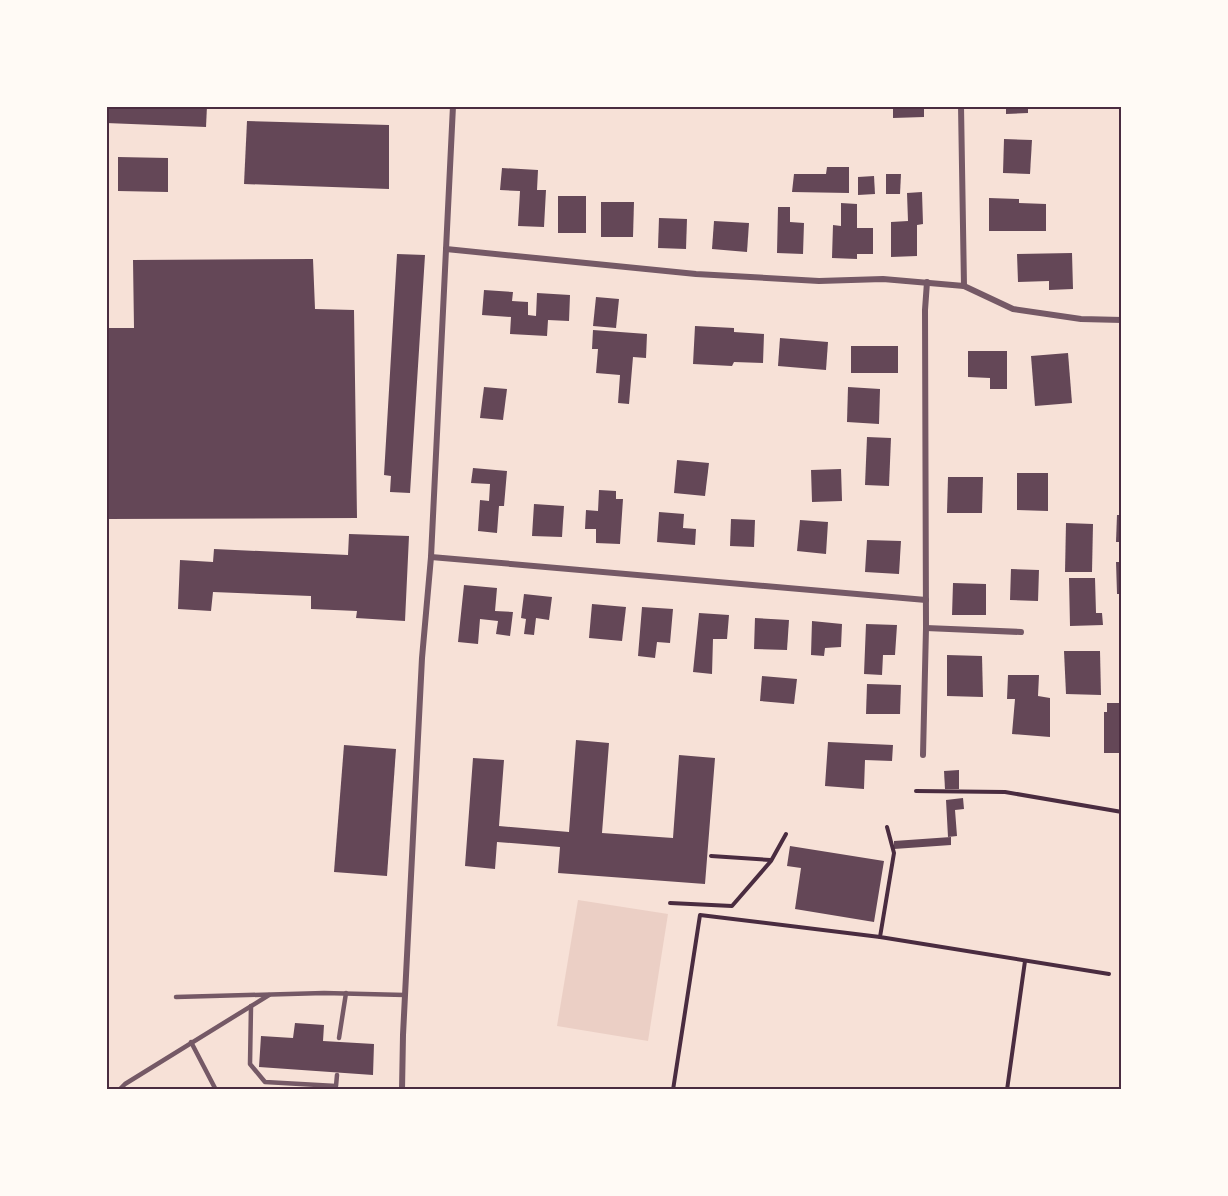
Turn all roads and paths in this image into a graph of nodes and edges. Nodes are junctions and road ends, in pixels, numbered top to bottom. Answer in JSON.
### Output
{"nodes":[{"id":1,"x":453,"y":106,"type":"edge"},
{"id":2,"x":961,"y":106,"type":"edge"},
{"id":3,"x":446,"y":249,"type":"junction"},
{"id":4,"x":927,"y":282,"type":"junction"},
{"id":5,"x":964,"y":285,"type":"junction"},
{"id":6,"x":1122,"y":320,"type":"edge"},
{"id":7,"x":431,"y":557,"type":"junction"},
{"id":8,"x":926,"y":600,"type":"junction"},
{"id":9,"x":926,"y":627,"type":"junction"},
{"id":10,"x":1022,"y":632,"type":"dead end"},
{"id":11,"x":923,"y":754,"type":"dead end"},
{"id":12,"x":916,"y":790,"type":"dead end"},
{"id":13,"x":1122,"y":812,"type":"edge"},
{"id":14,"x":887,"y":827,"type":"dead end"},
{"id":15,"x":786,"y":834,"type":"dead end"},
{"id":16,"x":711,"y":856,"type":"dead end"},
{"id":17,"x":771,"y":861,"type":"junction"},
{"id":18,"x":670,"y":903,"type":"dead end"},
{"id":19,"x":880,"y":937,"type":"junction"},
{"id":20,"x":1025,"y":961,"type":"junction"},
{"id":21,"x":1109,"y":974,"type":"dead end"},
{"id":22,"x":346,"y":993,"type":"junction"},
{"id":23,"x":269,"y":994,"type":"junction"},
{"id":24,"x":405,"y":994,"type":"junction"},
{"id":25,"x":176,"y":997,"type":"dead end"},
{"id":26,"x":251,"y":1006,"type":"junction"},
{"id":27,"x":339,"y":1038,"type":"dead end"},
{"id":28,"x":190,"y":1042,"type":"junction"},
{"id":29,"x":337,"y":1074,"type":"dead end"},
{"id":30,"x":119,"y":1089,"type":"edge"},
{"id":31,"x":216,"y":1089,"type":"edge"},
{"id":32,"x":402,"y":1089,"type":"edge"},
{"id":33,"x":673,"y":1089,"type":"edge"},
{"id":34,"x":1007,"y":1089,"type":"edge"}],
"edges":[{"from":1,"to":3,"type":"street"},
{"from":2,"to":5,"type":"street"},
{"from":3,"to":4,"type":"street"},
{"from":3,"to":7,"type":"street"},
{"from":4,"to":5,"type":"street"},
{"from":4,"to":8,"type":"street"},
{"from":5,"to":6,"type":"street"},
{"from":7,"to":8,"type":"street"},
{"from":7,"to":24,"type":"street"},
{"from":8,"to":9,"type":"street"},
{"from":9,"to":10,"type":"street"},
{"from":9,"to":11,"type":"street"},
{"from":12,"to":13,"type":"path"},
{"from":14,"to":19,"type":"path"},
{"from":15,"to":17,"type":"path"},
{"from":16,"to":17,"type":"path"},
{"from":17,"to":18,"type":"path"},
{"from":19,"to":20,"type":"path"},
{"from":19,"to":33,"type":"path"},
{"from":20,"to":21,"type":"path"},
{"from":20,"to":34,"type":"path"},
{"from":22,"to":23,"type":"lane"},
{"from":22,"to":24,"type":"lane"},
{"from":22,"to":27,"type":"lane"},
{"from":23,"to":25,"type":"lane"},
{"from":23,"to":26,"type":"lane"},
{"from":24,"to":32,"type":"street"},
{"from":26,"to":28,"type":"lane"},
{"from":26,"to":29,"type":"lane"},
{"from":28,"to":30,"type":"lane"},
{"from":28,"to":31,"type":"lane"}]}
